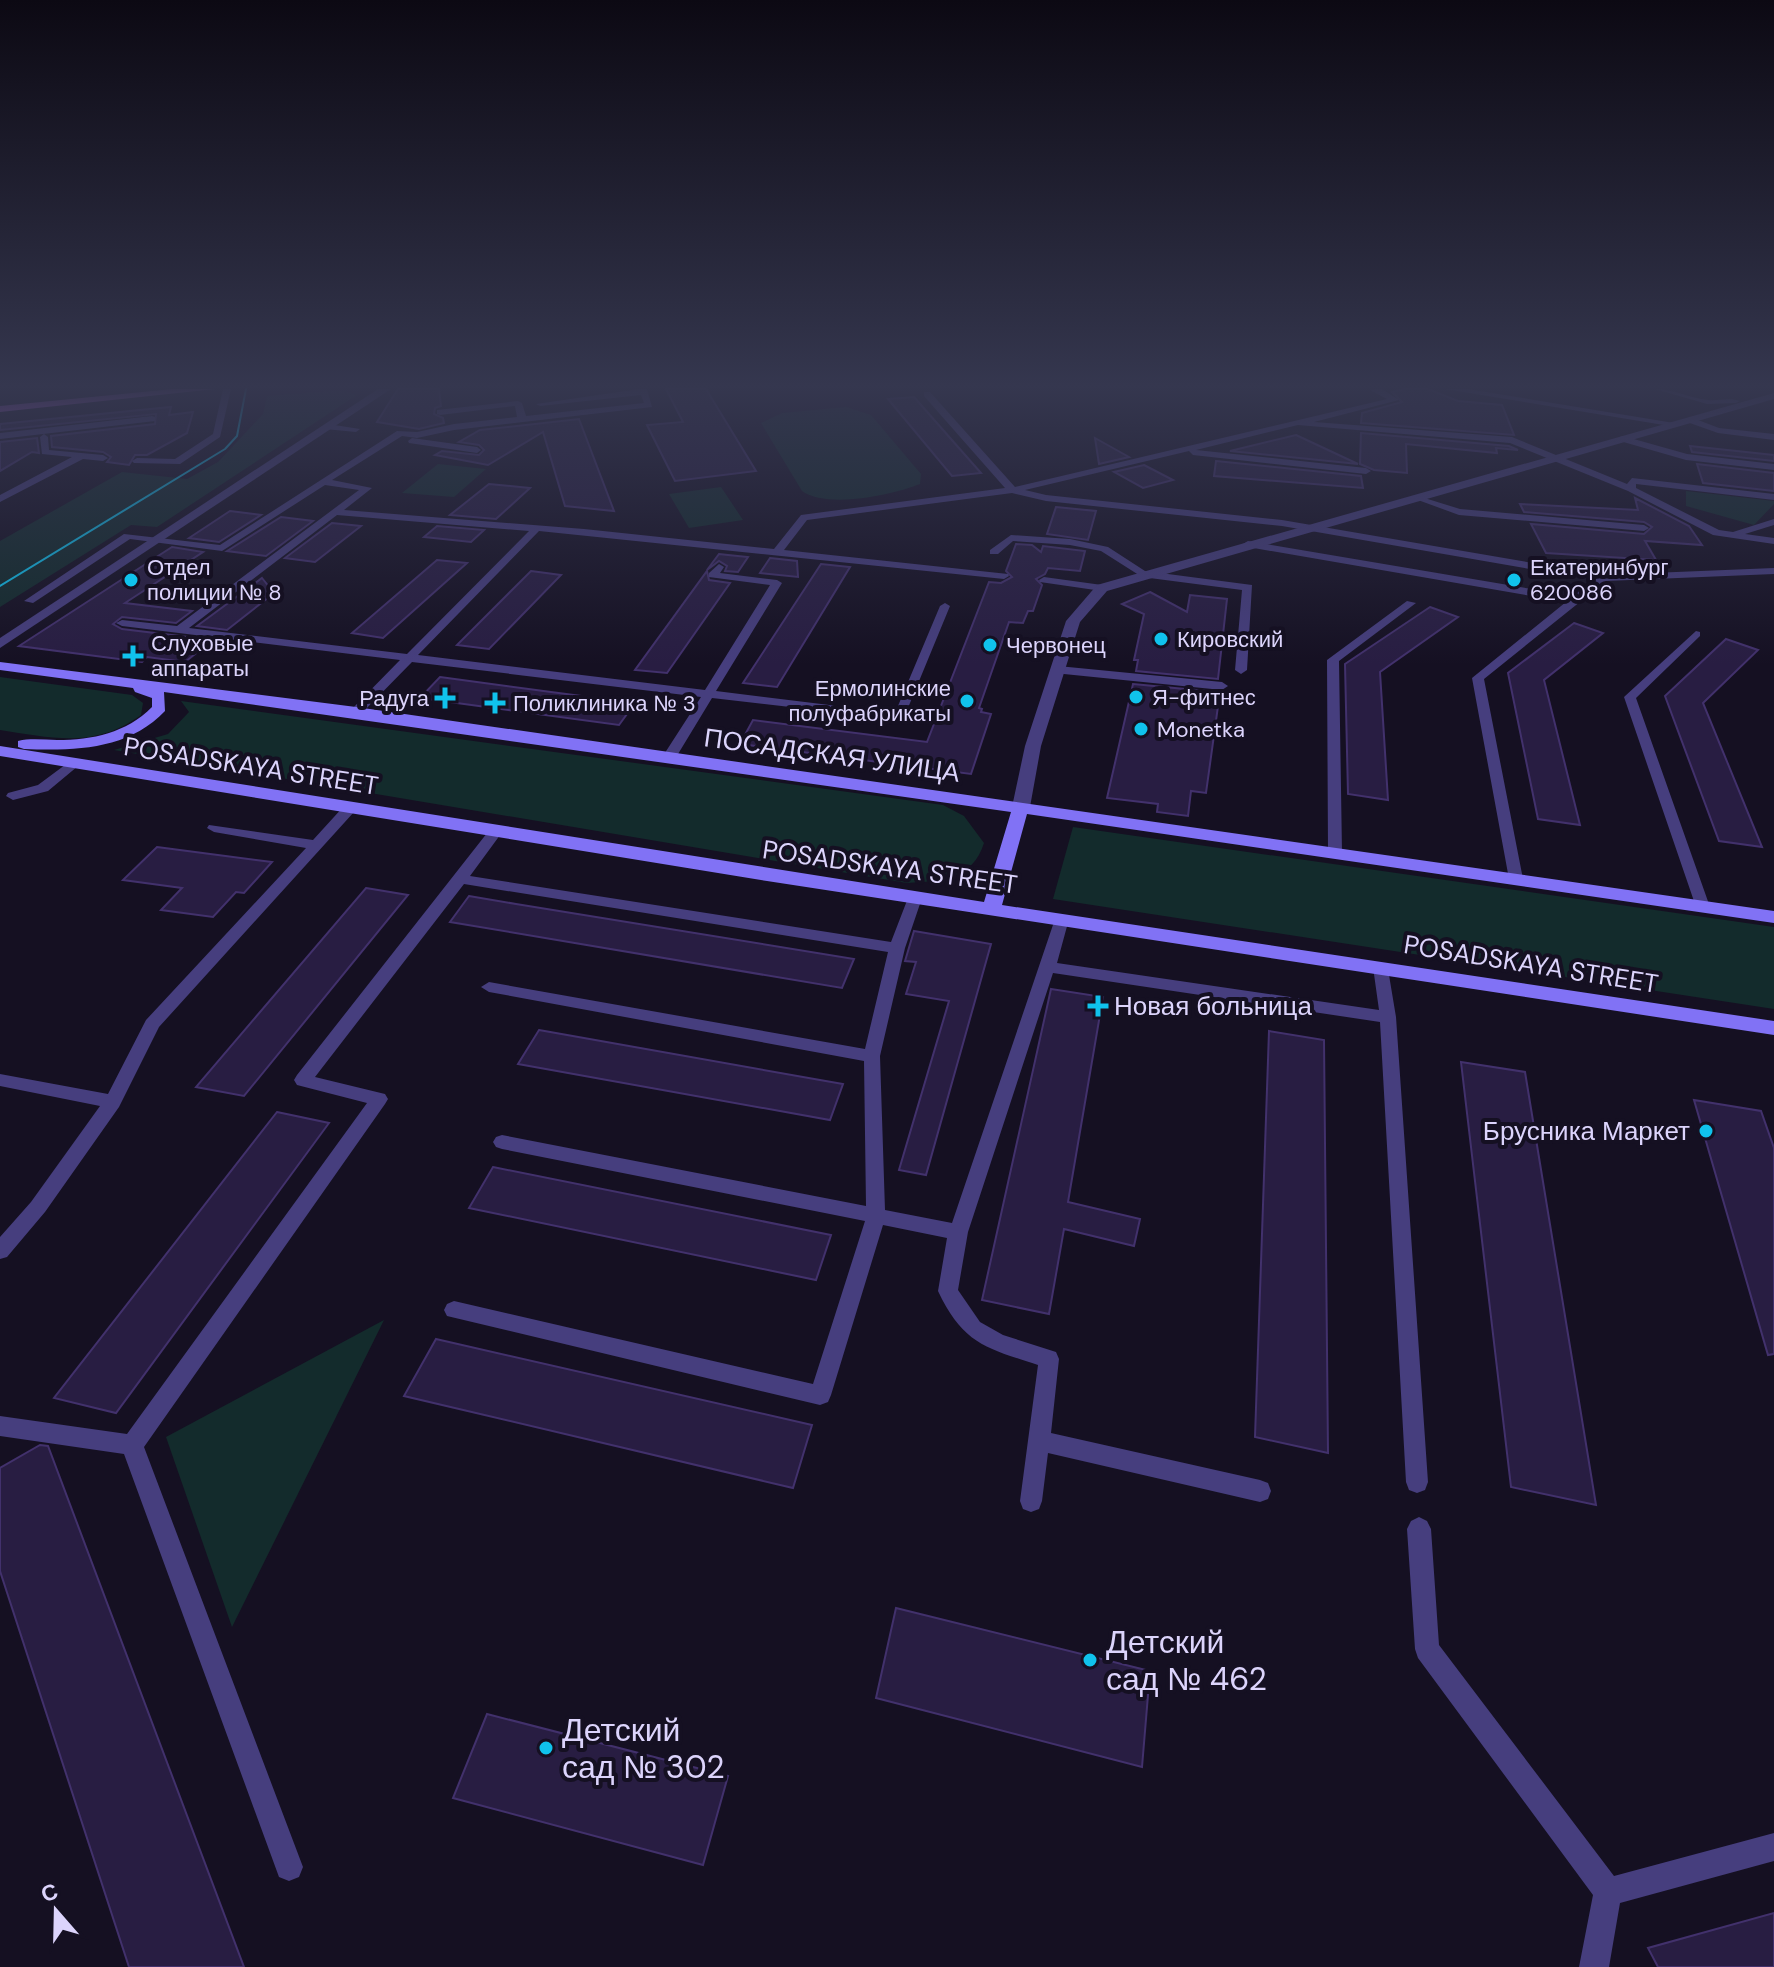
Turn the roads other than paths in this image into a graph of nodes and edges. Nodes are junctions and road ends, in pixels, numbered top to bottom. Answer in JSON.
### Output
{"nodes":[{"id":1,"x":34,"y":481,"type":"edge"},
{"id":2,"x":245,"y":481,"type":"edge"},
{"id":3,"x":1004,"y":481,"type":"edge"},
{"id":4,"x":1048,"y":481,"type":"edge"},
{"id":5,"x":1479,"y":481,"type":"edge"},
{"id":6,"x":1611,"y":481,"type":"edge"},
{"id":7,"x":323,"y":482,"type":"joint"},
{"id":8,"x":1631,"y":489,"type":"junction"},
{"id":9,"x":1012,"y":490,"type":"junction"},
{"id":10,"x":1774,"y":497,"type":"edge"},
{"id":11,"x":1421,"y":498,"type":"junction"},
{"id":12,"x":0,"y":499,"type":"edge"},
{"id":13,"x":335,"y":512,"type":"junction"},
{"id":14,"x":1774,"y":522,"type":"edge"},
{"id":15,"x":1307,"y":527,"type":"junction"},
{"id":16,"x":537,"y":528,"type":"junction"},
{"id":17,"x":1644,"y":528,"type":"dead end"},
{"id":18,"x":1737,"y":534,"type":"junction"},
{"id":19,"x":156,"y":539,"type":"junction"},
{"id":20,"x":1774,"y":541,"type":"edge"},
{"id":21,"x":1248,"y":544,"type":"junction"},
{"id":22,"x":777,"y":552,"type":"junction"},
{"id":23,"x":994,"y":552,"type":"dead end"},
{"id":24,"x":719,"y":567,"type":"dead end"},
{"id":25,"x":1774,"y":571,"type":"edge"},
{"id":26,"x":1142,"y":574,"type":"junction"},
{"id":27,"x":1004,"y":576,"type":"dead end"},
{"id":28,"x":1603,"y":578,"type":"junction"},
{"id":29,"x":61,"y":580,"type":"junction"},
{"id":30,"x":1044,"y":580,"type":"dead end"},
{"id":31,"x":89,"y":585,"type":"junction"},
{"id":32,"x":1102,"y":588,"type":"junction"},
{"id":33,"x":1575,"y":600,"type":"junction"},
{"id":34,"x":29,"y":601,"type":"dead end"},
{"id":35,"x":1411,"y":603,"type":"dead end"},
{"id":36,"x":945,"y":606,"type":"dead end"},
{"id":37,"x":122,"y":623,"type":"dead end"},
{"id":38,"x":179,"y":630,"type":"junction"},
{"id":39,"x":1696,"y":634,"type":"dead end"},
{"id":40,"x":0,"y":644,"type":"edge"},
{"id":41,"x":410,"y":658,"type":"junction"},
{"id":42,"x":0,"y":666,"type":"edge"},
{"id":43,"x":1058,"y":670,"type":"junction"},
{"id":44,"x":1241,"y":670,"type":"dead end"},
{"id":45,"x":70,"y":675,"type":"junction"},
{"id":46,"x":1222,"y":686,"type":"dead end"},
{"id":47,"x":710,"y":694,"type":"junction"},
{"id":48,"x":356,"y":712,"type":"junction"},
{"id":49,"x":0,"y":743,"type":"edge"},
{"id":50,"x":0,"y":751,"type":"edge"},
{"id":51,"x":668,"y":759,"type":"junction"},
{"id":52,"x":73,"y":763,"type":"junction"},
{"id":53,"x":13,"y":796,"type":"dead end"},
{"id":54,"x":1021,"y":807,"type":"junction"},
{"id":55,"x":349,"y":809,"type":"junction"},
{"id":56,"x":214,"y":828,"type":"dead end"},
{"id":57,"x":496,"y":831,"type":"junction"},
{"id":58,"x":316,"y":845,"type":"junction"},
{"id":59,"x":1335,"y":852,"type":"junction"},
{"id":60,"x":460,"y":879,"type":"junction"},
{"id":61,"x":1516,"y":879,"type":"junction"},
{"id":62,"x":915,"y":898,"type":"junction"},
{"id":63,"x":1703,"y":907,"type":"junction"},
{"id":64,"x":991,"y":909,"type":"junction"},
{"id":65,"x":1774,"y":917,"type":"edge"},
{"id":66,"x":1061,"y":919,"type":"junction"},
{"id":67,"x":897,"y":948,"type":"junction"},
{"id":68,"x":1048,"y":967,"type":"junction"},
{"id":69,"x":1381,"y":967,"type":"junction"},
{"id":70,"x":489,"y":987,"type":"dead end"},
{"id":71,"x":1388,"y":1017,"type":"junction"},
{"id":72,"x":1774,"y":1028,"type":"edge"},
{"id":73,"x":872,"y":1056,"type":"junction"},
{"id":74,"x":0,"y":1080,"type":"edge"},
{"id":75,"x":113,"y":1102,"type":"junction"},
{"id":76,"x":502,"y":1142,"type":"dead end"},
{"id":77,"x":876,"y":1217,"type":"junction"},
{"id":78,"x":958,"y":1232,"type":"junction"},
{"id":79,"x":0,"y":1251,"type":"edge"},
{"id":80,"x":454,"y":1310,"type":"dead end"},
{"id":81,"x":0,"y":1426,"type":"edge"},
{"id":82,"x":1039,"y":1441,"type":"junction"},
{"id":83,"x":132,"y":1445,"type":"junction"},
{"id":84,"x":1417,"y":1482,"type":"dead end"},
{"id":85,"x":1260,"y":1491,"type":"dead end"},
{"id":86,"x":1031,"y":1501,"type":"dead end"},
{"id":87,"x":1419,"y":1529,"type":"dead end"},
{"id":88,"x":1774,"y":1847,"type":"edge"},
{"id":89,"x":289,"y":1867,"type":"dead end"},
{"id":90,"x":1608,"y":1892,"type":"junction"},
{"id":91,"x":1594,"y":1967,"type":"edge"}],
"edges":[{"from":1,"to":12,"type":"lane"},
{"from":2,"to":19,"type":"street"},
{"from":3,"to":9,"type":"lane"},
{"from":4,"to":9,"type":"lane"},
{"from":5,"to":11,"type":"street"},
{"from":6,"to":8,"type":"lane"},
{"from":7,"to":13,"type":"lane"},
{"from":7,"to":19,"type":"lane"},
{"from":8,"to":10,"type":"lane"},
{"from":8,"to":18,"type":"lane"},
{"from":9,"to":15,"type":"lane"},
{"from":9,"to":22,"type":"lane"},
{"from":11,"to":15,"type":"street"},
{"from":11,"to":17,"type":"lane"},
{"from":13,"to":16,"type":"lane"},
{"from":13,"to":38,"type":"lane"},
{"from":14,"to":18,"type":"lane"},
{"from":15,"to":21,"type":"street"},
{"from":15,"to":28,"type":"lane"},
{"from":16,"to":22,"type":"lane"},
{"from":16,"to":41,"type":"lane"},
{"from":18,"to":20,"type":"lane"},
{"from":19,"to":29,"type":"lane"},
{"from":19,"to":31,"type":"street"},
{"from":21,"to":26,"type":"street"},
{"from":21,"to":33,"type":"lane"},
{"from":22,"to":27,"type":"lane"},
{"from":23,"to":26,"type":"lane"},
{"from":24,"to":47,"type":"lane"},
{"from":25,"to":28,"type":"lane"},
{"from":26,"to":32,"type":"street"},
{"from":26,"to":44,"type":"lane"},
{"from":28,"to":33,"type":"lane"},
{"from":29,"to":31,"type":"lane"},
{"from":29,"to":34,"type":"lane"},
{"from":30,"to":32,"type":"lane"},
{"from":31,"to":40,"type":"street"},
{"from":32,"to":43,"type":"street"},
{"from":33,"to":61,"type":"lane"},
{"from":35,"to":59,"type":"lane"},
{"from":36,"to":47,"type":"lane"},
{"from":37,"to":38,"type":"lane"},
{"from":38,"to":41,"type":"lane"},
{"from":39,"to":63,"type":"lane"},
{"from":41,"to":47,"type":"lane"},
{"from":41,"to":48,"type":"lane"},
{"from":42,"to":45,"type":"street","name":"ПОСАДСКАЯ УЛИЦА"},
{"from":43,"to":46,"type":"lane"},
{"from":43,"to":54,"type":"street"},
{"from":45,"to":48,"type":"street","name":"ПОСАДСКАЯ УЛИЦА"},
{"from":45,"to":49,"type":"street","name":"ПОСАДСКАЯ УЛИЦА"},
{"from":47,"to":51,"type":"lane"},
{"from":48,"to":51,"type":"street","name":"ПОСАДСКАЯ УЛИЦА"},
{"from":50,"to":52,"type":"street","name":"POSADSKAYA STREET"},
{"from":51,"to":54,"type":"street","name":"ПОСАДСКАЯ УЛИЦА"},
{"from":52,"to":53,"type":"lane"},
{"from":52,"to":55,"type":"street","name":"POSADSKAYA STREET"},
{"from":54,"to":59,"type":"street"},
{"from":54,"to":64,"type":"street"},
{"from":55,"to":57,"type":"street","name":"POSADSKAYA STREET"},
{"from":55,"to":58,"type":"lane"},
{"from":56,"to":58,"type":"lane"},
{"from":57,"to":60,"type":"lane"},
{"from":57,"to":62,"type":"street","name":"POSADSKAYA STREET"},
{"from":58,"to":75,"type":"lane"},
{"from":59,"to":61,"type":"street"},
{"from":60,"to":67,"type":"lane"},
{"from":60,"to":83,"type":"lane"},
{"from":61,"to":63,"type":"street"},
{"from":62,"to":64,"type":"street","name":"POSADSKAYA STREET"},
{"from":62,"to":67,"type":"lane"},
{"from":63,"to":65,"type":"street"},
{"from":64,"to":66,"type":"street","name":"POSADSKAYA STREET"},
{"from":66,"to":68,"type":"lane"},
{"from":66,"to":69,"type":"street","name":"POSADSKAYA STREET"},
{"from":67,"to":73,"type":"lane"},
{"from":68,"to":71,"type":"lane"},
{"from":68,"to":78,"type":"lane"},
{"from":69,"to":71,"type":"lane"},
{"from":69,"to":72,"type":"street","name":"POSADSKAYA STREET"},
{"from":70,"to":73,"type":"lane"},
{"from":71,"to":84,"type":"lane"},
{"from":73,"to":77,"type":"lane"},
{"from":74,"to":75,"type":"lane"},
{"from":75,"to":79,"type":"lane"},
{"from":76,"to":77,"type":"lane"},
{"from":77,"to":78,"type":"lane"},
{"from":77,"to":80,"type":"lane"},
{"from":78,"to":82,"type":"lane"},
{"from":81,"to":83,"type":"lane"},
{"from":82,"to":85,"type":"lane"},
{"from":82,"to":86,"type":"lane"},
{"from":83,"to":89,"type":"lane"},
{"from":87,"to":90,"type":"lane"},
{"from":88,"to":90,"type":"lane"},
{"from":90,"to":91,"type":"lane"}]}
